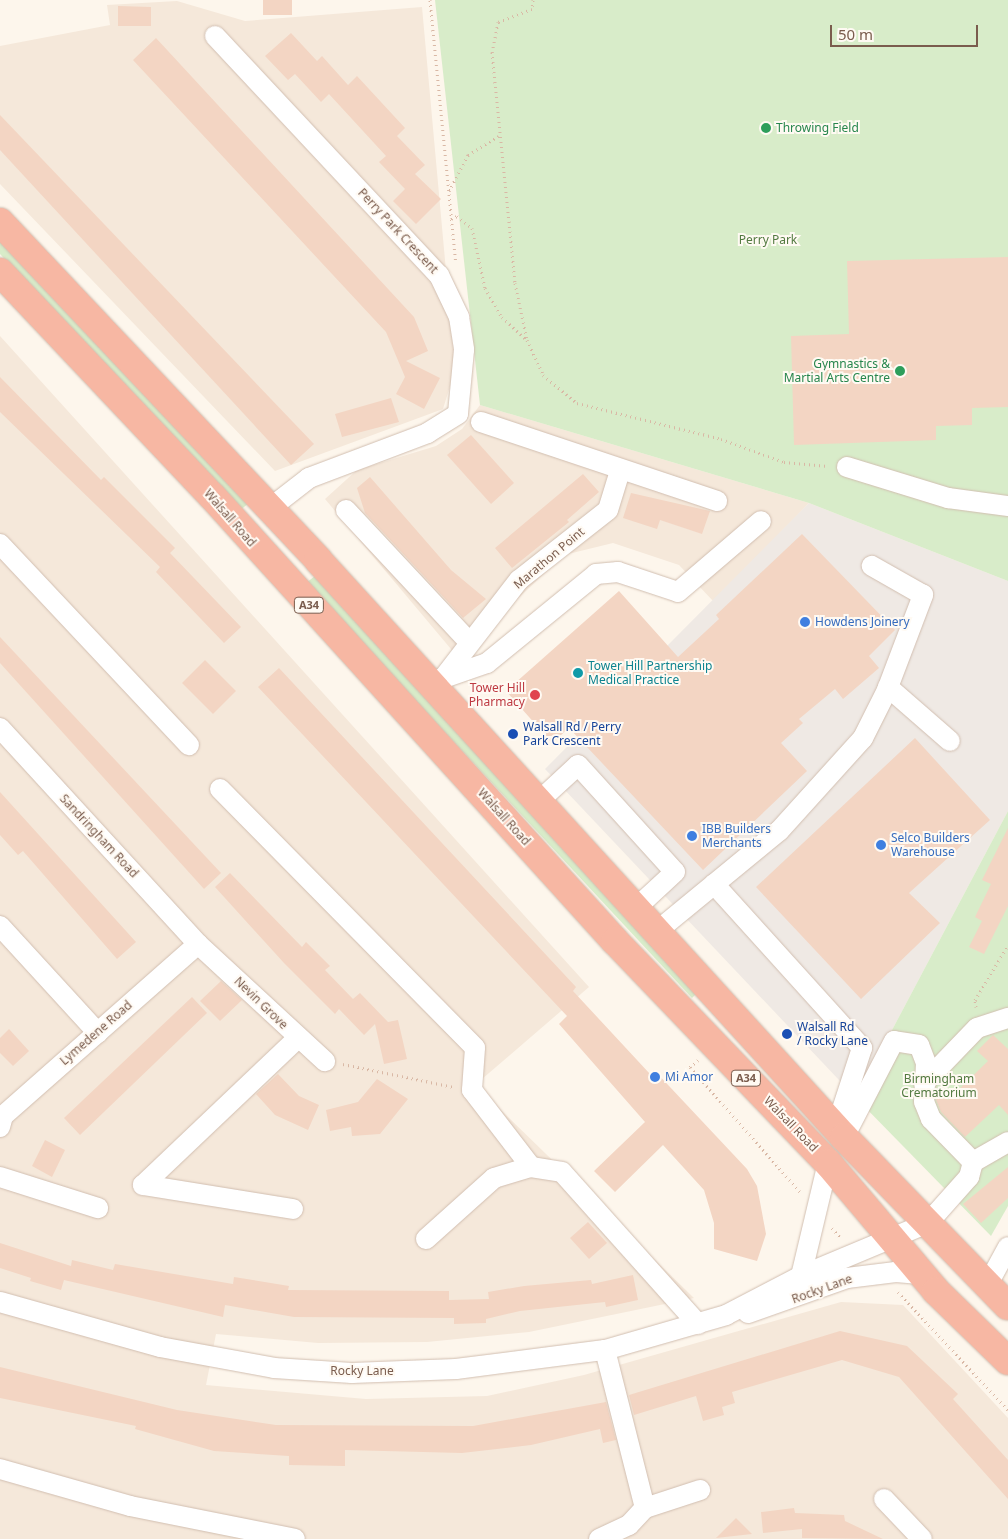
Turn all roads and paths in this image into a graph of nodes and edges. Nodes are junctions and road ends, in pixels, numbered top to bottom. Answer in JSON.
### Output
{"nodes":[{"id":1,"x":430,"y":0,"type":"edge"},
{"id":2,"x":533,"y":0,"type":"edge"},
{"id":3,"x":215,"y":36,"type":"dead end"},
{"id":4,"x":498,"y":136,"type":"junction"},
{"id":5,"x":449,"y":192,"type":"junction"},
{"id":6,"x":451,"y":219,"type":"junction"},
{"id":7,"x":0,"y":222,"type":"edge"},
{"id":8,"x":456,"y":266,"type":"dead end"},
{"id":9,"x":0,"y":272,"type":"edge"},
{"id":10,"x":527,"y":340,"type":"junction"},
{"id":11,"x":481,"y":422,"type":"dead end"},
{"id":12,"x":849,"y":468,"type":"joint"},
{"id":13,"x":620,"y":471,"type":"junction"},
{"id":14,"x":717,"y":501,"type":"dead end"},
{"id":15,"x":1008,"y":506,"type":"edge"},
{"id":16,"x":269,"y":509,"type":"junction"},
{"id":17,"x":346,"y":510,"type":"dead end"},
{"id":18,"x":762,"y":521,"type":"dead end"},
{"id":19,"x":0,"y":544,"type":"edge"},
{"id":20,"x":872,"y":566,"type":"dead end"},
{"id":21,"x":468,"y":641,"type":"junction"},
{"id":22,"x":437,"y":680,"type":"junction"},
{"id":23,"x":888,"y":687,"type":"junction"},
{"id":24,"x":0,"y":728,"type":"edge"},
{"id":25,"x":950,"y":741,"type":"dead end"},
{"id":26,"x":189,"y":745,"type":"dead end"},
{"id":27,"x":220,"y":789,"type":"dead end"},
{"id":28,"x":538,"y":802,"type":"junction"},
{"id":29,"x":714,"y":884,"type":"junction"},
{"id":30,"x":635,"y":909,"type":"junction"},
{"id":31,"x":0,"y":926,"type":"edge"},
{"id":32,"x":656,"y":932,"type":"junction"},
{"id":33,"x":198,"y":944,"type":"junction"},
{"id":34,"x":1008,"y":945,"type":"edge"},
{"id":35,"x":1008,"y":1018,"type":"edge"},
{"id":36,"x":977,"y":1028,"type":"junction"},
{"id":37,"x":98,"y":1032,"type":"junction"},
{"id":38,"x":298,"y":1038,"type":"junction"},
{"id":39,"x":325,"y":1061,"type":"joint"},
{"id":40,"x":924,"y":1083,"type":"junction"},
{"id":41,"x":472,"y":1090,"type":"junction"},
{"id":42,"x":1,"y":1118,"type":"edge"},
{"id":43,"x":840,"y":1132,"type":"junction"},
{"id":44,"x":1008,"y":1142,"type":"edge"},
{"id":45,"x":828,"y":1162,"type":"junction"},
{"id":46,"x":973,"y":1162,"type":"junction"},
{"id":47,"x":531,"y":1167,"type":"junction"},
{"id":48,"x":0,"y":1177,"type":"edge"},
{"id":49,"x":98,"y":1208,"type":"dead end"},
{"id":50,"x":293,"y":1209,"type":"dead end"},
{"id":51,"x":928,"y":1223,"type":"junction"},
{"id":52,"x":891,"y":1238,"type":"junction"},
{"id":53,"x":426,"y":1239,"type":"dead end"},
{"id":54,"x":1008,"y":1247,"type":"edge"},
{"id":55,"x":920,"y":1274,"type":"junction"},
{"id":56,"x":801,"y":1276,"type":"junction"},
{"id":57,"x":988,"y":1284,"type":"junction"},
{"id":58,"x":0,"y":1302,"type":"edge"},
{"id":59,"x":1008,"y":1306,"type":"edge"},
{"id":60,"x":726,"y":1315,"type":"junction"},
{"id":61,"x":698,"y":1324,"type":"junction"},
{"id":62,"x":979,"y":1330,"type":"junction"},
{"id":63,"x":604,"y":1350,"type":"junction"},
{"id":64,"x":1008,"y":1361,"type":"edge"},
{"id":65,"x":0,"y":1469,"type":"edge"},
{"id":66,"x":700,"y":1490,"type":"dead end"},
{"id":67,"x":884,"y":1498,"type":"dead end"},
{"id":68,"x":645,"y":1508,"type":"junction"},
{"id":69,"x":295,"y":1539,"type":"edge"},
{"id":70,"x":599,"y":1539,"type":"edge"},
{"id":71,"x":922,"y":1539,"type":"edge"}],
"edges":[{"from":1,"to":5,"type":"path"},
{"from":2,"to":4,"type":"path"},
{"from":3,"to":16,"type":"street","name":"Perry Park Crescent"},
{"from":4,"to":5,"type":"path"},
{"from":4,"to":10,"type":"path"},
{"from":5,"to":6,"type":"path"},
{"from":6,"to":8,"type":"path"},
{"from":6,"to":10,"type":"path"},
{"from":7,"to":16,"type":"highway","number":"A34"},
{"from":9,"to":45,"type":"highway","name":"Walsall Road","number":"A34"},
{"from":10,"to":12,"type":"path"},
{"from":11,"to":13,"type":"street"},
{"from":12,"to":15,"type":"street"},
{"from":13,"to":14,"type":"street"},
{"from":13,"to":21,"type":"street","name":"Marathon Point"},
{"from":16,"to":22,"type":"highway","number":"A34"},
{"from":17,"to":21,"type":"street"},
{"from":18,"to":22,"type":"street"},
{"from":19,"to":26,"type":"street"},
{"from":20,"to":23,"type":"street"},
{"from":21,"to":22,"type":"street","name":"Marathon Point"},
{"from":22,"to":28,"type":"highway","number":"A34"},
{"from":23,"to":25,"type":"street"},
{"from":23,"to":29,"type":"street"},
{"from":24,"to":33,"type":"street","name":"Sandringham Road"},
{"from":27,"to":41,"type":"street"},
{"from":28,"to":30,"type":"highway","number":"A34"},
{"from":28,"to":30,"type":"street"},
{"from":29,"to":32,"type":"street"},
{"from":29,"to":43,"type":"street"},
{"from":30,"to":32,"type":"highway","number":"A34"},
{"from":31,"to":37,"type":"street"},
{"from":32,"to":43,"type":"highway","number":"A34"},
{"from":33,"to":37,"type":"street","name":"Lymedene Road"},
{"from":33,"to":38,"type":"street","name":"Nevin Grove"},
{"from":34,"to":36,"type":"path"},
{"from":35,"to":36,"type":"street"},
{"from":36,"to":40,"type":"street"},
{"from":37,"to":42,"type":"street","name":"Lymedene Road"},
{"from":38,"to":39,"type":"street","name":"Nevin Grove"},
{"from":38,"to":50,"type":"street"},
{"from":39,"to":41,"type":"path"},
{"from":40,"to":43,"type":"street"},
{"from":40,"to":46,"type":"street"},
{"from":41,"to":47,"type":"street"},
{"from":43,"to":51,"type":"highway","number":"A34"},
{"from":44,"to":46,"type":"street"},
{"from":45,"to":52,"type":"highway","name":"Walsall Road","number":"A34"},
{"from":45,"to":56,"type":"street","name":"Rocky Lane"},
{"from":46,"to":51,"type":"street"},
{"from":47,"to":53,"type":"street"},
{"from":47,"to":61,"type":"street"},
{"from":48,"to":49,"type":"street"},
{"from":51,"to":52,"type":"street","name":"Rocky Lane"},
{"from":51,"to":57,"type":"highway","number":"A34"},
{"from":52,"to":55,"type":"highway","name":"Walsall Road","number":"A34"},
{"from":52,"to":56,"type":"street","name":"Rocky Lane"},
{"from":54,"to":57,"type":"street"},
{"from":55,"to":60,"type":"street","name":"Rocky Lane"},
{"from":55,"to":62,"type":"highway","name":"Walsall Road","number":"A34"},
{"from":56,"to":60,"type":"street","name":"Rocky Lane"},
{"from":57,"to":59,"type":"highway","number":"A34"},
{"from":57,"to":62,"type":"highway"},
{"from":58,"to":63,"type":"street","name":"Rocky Lane"},
{"from":60,"to":61,"type":"street","name":"Rocky Lane"},
{"from":61,"to":63,"type":"street","name":"Rocky Lane"},
{"from":62,"to":64,"type":"highway","name":"Walsall Road","number":"A34"},
{"from":63,"to":68,"type":"street"},
{"from":65,"to":69,"type":"street"},
{"from":66,"to":68,"type":"street"},
{"from":67,"to":71,"type":"street"},
{"from":68,"to":70,"type":"street"}]}
